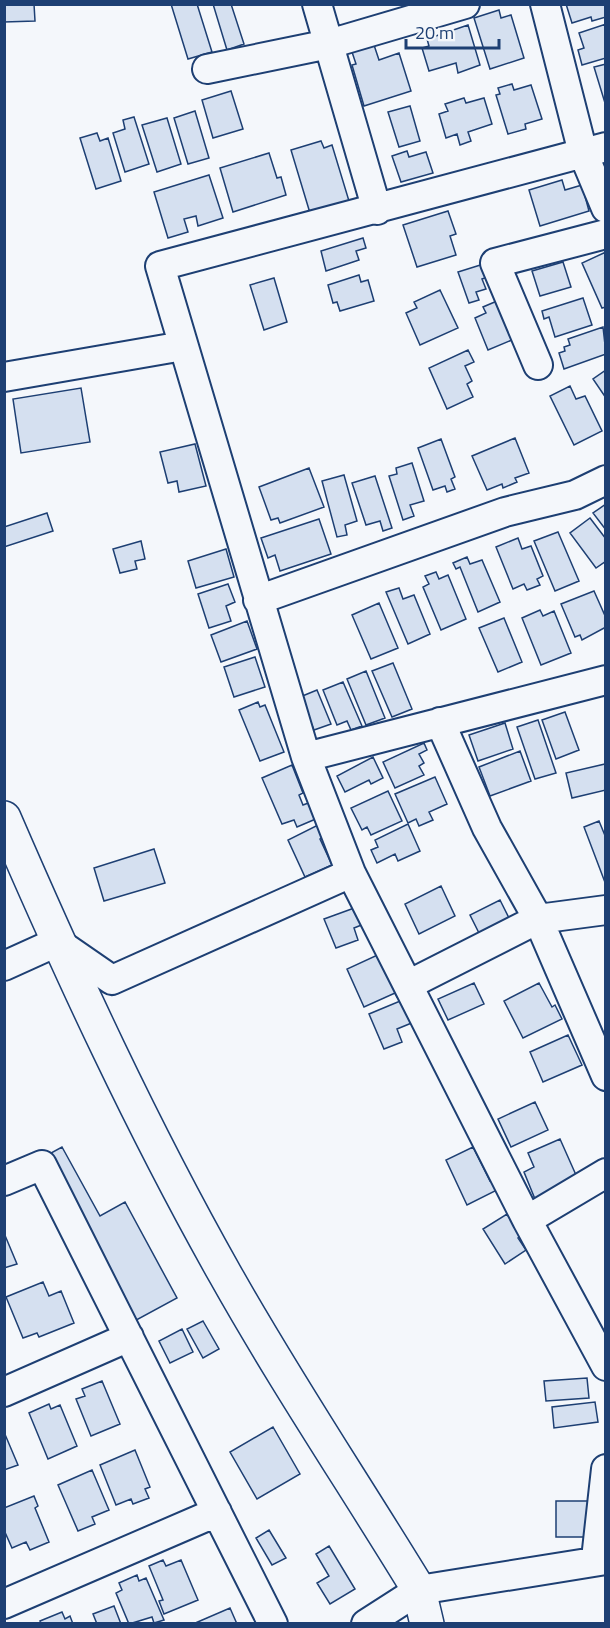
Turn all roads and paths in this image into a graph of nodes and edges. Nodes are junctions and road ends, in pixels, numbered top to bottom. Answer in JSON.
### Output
{"nodes":[{"id":1,"x":317,"y":4,"type":"edge"},
{"id":2,"x":465,"y":4,"type":"edge"},
{"id":3,"x":545,"y":4,"type":"edge"},
{"id":4,"x":329,"y":44,"type":"junction"},
{"id":5,"x":207,"y":69,"type":"dead end"},
{"id":6,"x":595,"y":150,"type":"edge"},
{"id":7,"x":606,"y":208,"type":"edge"},
{"id":8,"x":377,"y":210,"type":"junction"},
{"id":9,"x":606,"y":234,"type":"edge"},
{"id":10,"x":183,"y":346,"type":"junction"},
{"id":11,"x":538,"y":365,"type":"dead end"},
{"id":12,"x":4,"y":377,"type":"edge"},
{"id":13,"x":606,"y":480,"type":"edge"},
{"id":14,"x":258,"y":600,"type":"junction"},
{"id":15,"x":606,"y":680,"type":"edge"},
{"id":16,"x":440,"y":722,"type":"junction"},
{"id":17,"x":306,"y":757,"type":"junction"},
{"id":18,"x":4,"y":818,"type":"edge"},
{"id":19,"x":351,"y":873,"type":"junction"},
{"id":20,"x":606,"y":909,"type":"edge"},
{"id":21,"x":538,"y":919,"type":"junction"},
{"id":22,"x":57,"y":942,"type":"junction"},
{"id":23,"x":4,"y":966,"type":"edge"},
{"id":24,"x":408,"y":985,"type":"junction"},
{"id":25,"x":606,"y":1076,"type":"edge"},
{"id":26,"x":606,"y":1173,"type":"edge"},
{"id":27,"x":4,"y":1181,"type":"edge"},
{"id":28,"x":527,"y":1220,"type":"junction"},
{"id":29,"x":129,"y":1337,"type":"junction"},
{"id":30,"x":606,"y":1366,"type":"edge"},
{"id":31,"x":4,"y":1392,"type":"edge"},
{"id":32,"x":606,"y":1469,"type":"edge"},
{"id":33,"x":217,"y":1512,"type":"junction"},
{"id":34,"x":601,"y":1559,"type":"edge"},
{"id":35,"x":419,"y":1590,"type":"junction"},
{"id":36,"x":4,"y":1604,"type":"edge"},
{"id":37,"x":273,"y":1623,"type":"edge"},
{"id":38,"x":366,"y":1623,"type":"edge"},
{"id":39,"x":427,"y":1623,"type":"edge"}],
"edges":[{"from":1,"to":4,"type":"street"},
{"from":2,"to":4,"type":"street"},
{"from":3,"to":6,"type":"street"},
{"from":4,"to":5,"type":"street"},
{"from":4,"to":8,"type":"street"},
{"from":6,"to":7,"type":"street"},
{"from":6,"to":8,"type":"street"},
{"from":8,"to":10,"type":"street"},
{"from":9,"to":11,"type":"street"},
{"from":10,"to":12,"type":"street"},
{"from":10,"to":14,"type":"street"},
{"from":13,"to":14,"type":"street"},
{"from":14,"to":17,"type":"street"},
{"from":15,"to":16,"type":"street"},
{"from":16,"to":17,"type":"street"},
{"from":16,"to":21,"type":"street"},
{"from":17,"to":19,"type":"street"},
{"from":18,"to":22,"type":"street"},
{"from":19,"to":22,"type":"street"},
{"from":19,"to":24,"type":"street"},
{"from":20,"to":21,"type":"street"},
{"from":21,"to":24,"type":"street"},
{"from":21,"to":25,"type":"street"},
{"from":22,"to":23,"type":"street"},
{"from":22,"to":35,"type":"street"},
{"from":24,"to":28,"type":"street"},
{"from":26,"to":28,"type":"street"},
{"from":27,"to":29,"type":"street"},
{"from":28,"to":30,"type":"street"},
{"from":29,"to":31,"type":"street"},
{"from":29,"to":33,"type":"street"},
{"from":32,"to":34,"type":"street"},
{"from":33,"to":36,"type":"street"},
{"from":33,"to":37,"type":"street"},
{"from":34,"to":35,"type":"street"},
{"from":35,"to":38,"type":"street"},
{"from":35,"to":39,"type":"street"}]}
